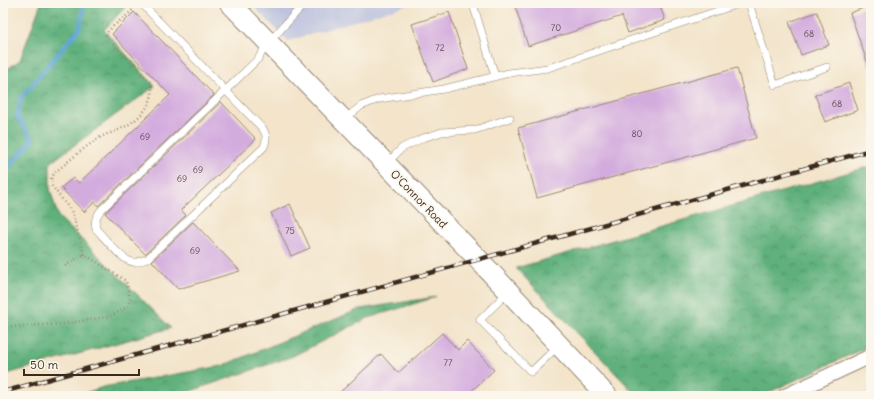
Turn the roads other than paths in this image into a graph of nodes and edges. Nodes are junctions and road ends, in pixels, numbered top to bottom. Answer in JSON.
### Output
{"nodes":[{"id":1,"x":230,"y":3,"type":"edge"},
{"id":2,"x":304,"y":3,"type":"edge"},
{"id":3,"x":741,"y":3,"type":"edge"},
{"id":4,"x":749,"y":3,"type":"edge"},
{"id":5,"x":473,"y":4,"type":"dead end"},
{"id":6,"x":145,"y":7,"type":"dead end"},
{"id":7,"x":268,"y":43,"type":"junction"},
{"id":8,"x":827,"y":67,"type":"dead end"},
{"id":9,"x":495,"y":76,"type":"junction"},
{"id":10,"x":226,"y":90,"type":"junction"},
{"id":11,"x":510,"y":118,"type":"dead end"},
{"id":12,"x":343,"y":120,"type":"junction"},
{"id":13,"x":385,"y":165,"type":"junction"},
{"id":14,"x":508,"y":292,"type":"junction"},
{"id":15,"x":559,"y":345,"type":"junction"},
{"id":16,"x":871,"y":356,"type":"edge"},
{"id":17,"x":607,"y":396,"type":"edge"},
{"id":18,"x":785,"y":396,"type":"edge"}],
"edges":[{"from":1,"to":7,"type":"street","name":"O'Connor Road"},
{"from":2,"to":7,"type":"lane"},
{"from":3,"to":9,"type":"lane"},
{"from":4,"to":8,"type":"lane"},
{"from":5,"to":9,"type":"lane"},
{"from":6,"to":10,"type":"lane"},
{"from":7,"to":10,"type":"lane"},
{"from":7,"to":12,"type":"street","name":"O'Connor Road"},
{"from":9,"to":12,"type":"lane"},
{"from":10,"to":10,"type":"lane"},
{"from":11,"to":13,"type":"lane"},
{"from":12,"to":13,"type":"street","name":"O'Connor Road"},
{"from":13,"to":14,"type":"street","name":"O'Connor Road"},
{"from":14,"to":15,"type":"street","name":"O'Connor Road"},
{"from":14,"to":15,"type":"lane"},
{"from":15,"to":17,"type":"street","name":"O'Connor Road"},
{"from":16,"to":18,"type":"street"}]}
